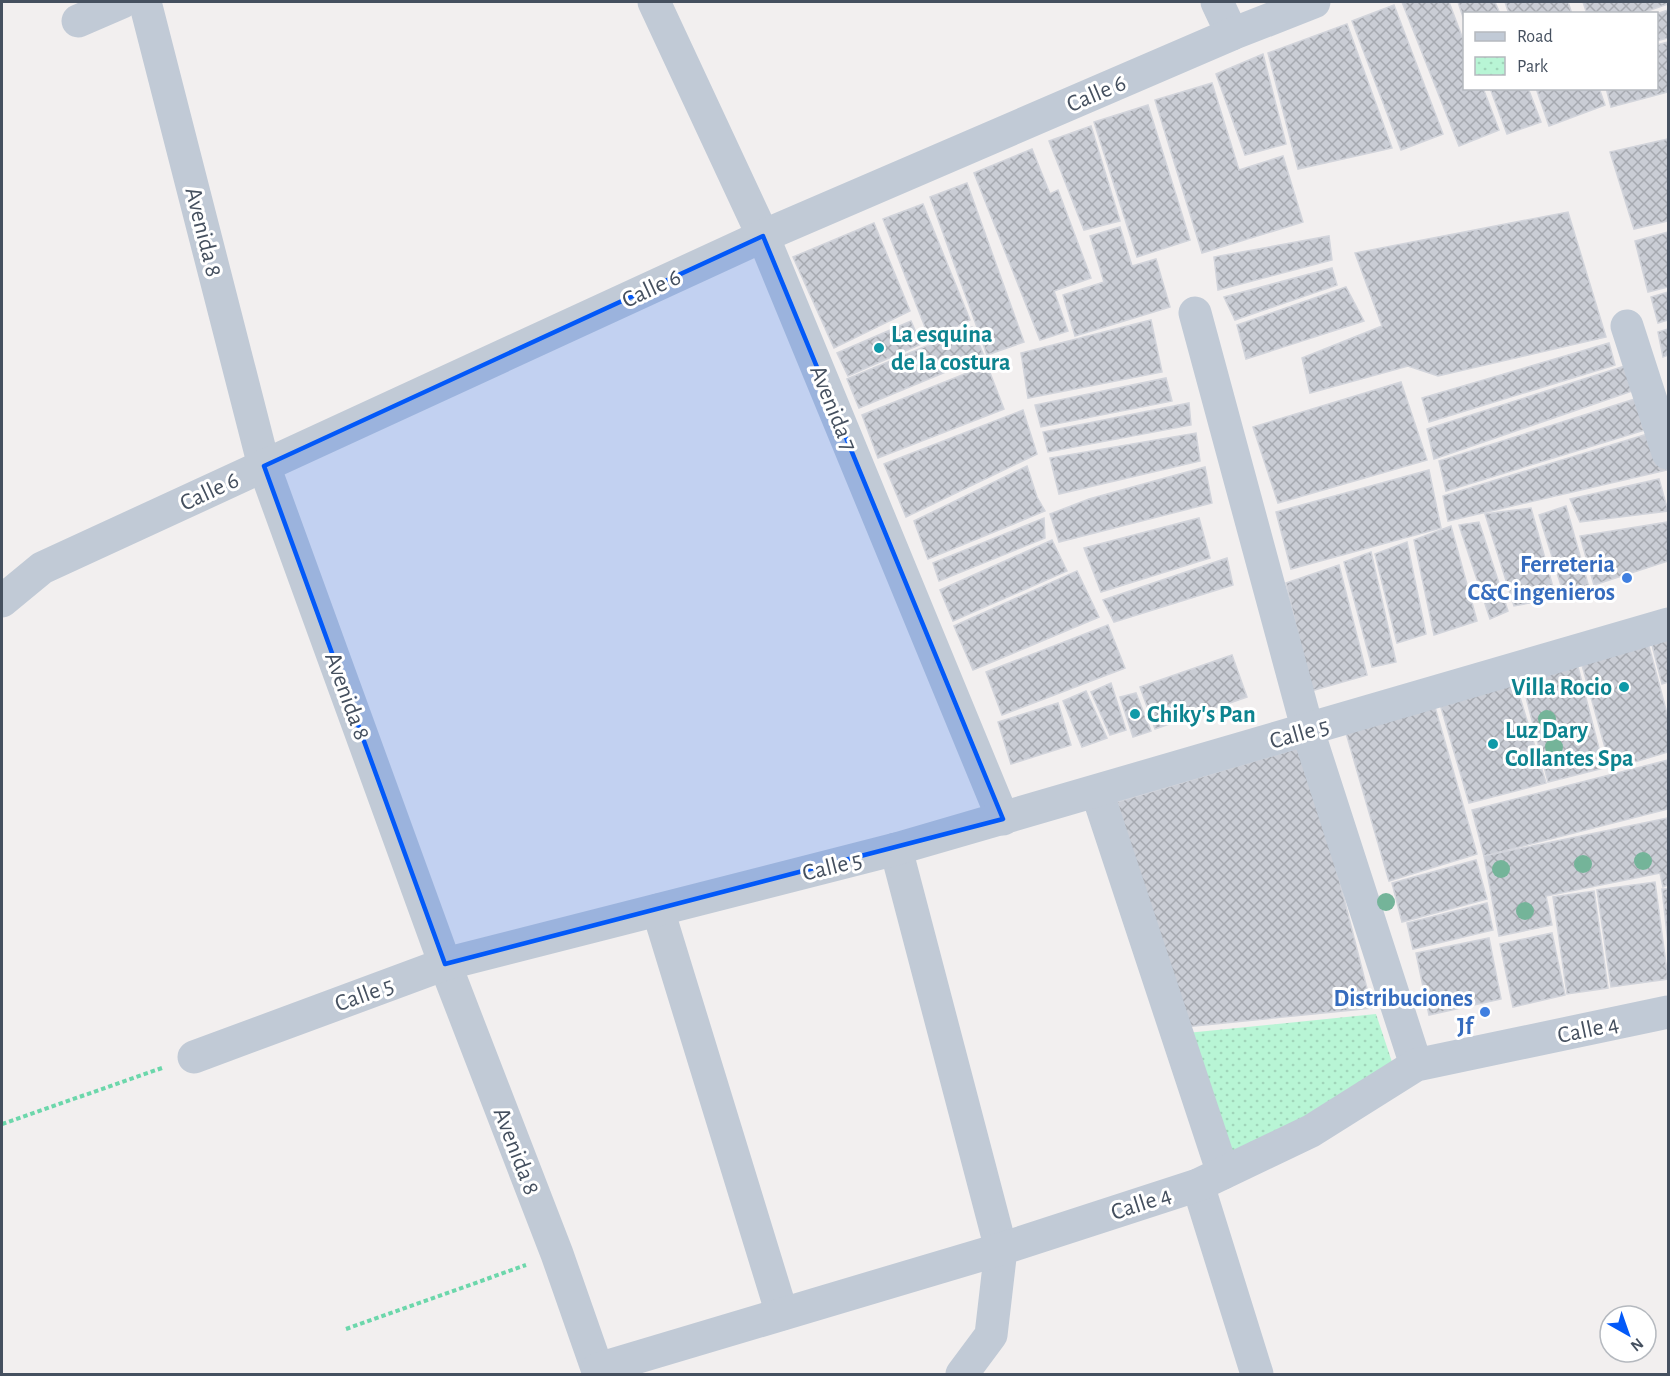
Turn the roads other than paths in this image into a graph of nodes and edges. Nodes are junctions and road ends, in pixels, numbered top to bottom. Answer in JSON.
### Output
{"nodes":[{"id":1,"x":122,"y":2,"type":"edge"},
{"id":2,"x":145,"y":2,"type":"edge"},
{"id":3,"x":654,"y":2,"type":"edge"},
{"id":4,"x":1217,"y":2,"type":"edge"},
{"id":5,"x":1314,"y":2,"type":"edge"},
{"id":6,"x":78,"y":21,"type":"dead end"},
{"id":7,"x":1232,"y":34,"type":"junction"},
{"id":8,"x":763,"y":236,"type":"junction"},
{"id":9,"x":1195,"y":313,"type":"dead end"},
{"id":10,"x":1627,"y":326,"type":"dead end"},
{"id":11,"x":1668,"y":453,"type":"edge"},
{"id":12,"x":264,"y":466,"type":"junction"},
{"id":13,"x":2,"y":601,"type":"edge"},
{"id":14,"x":1668,"y":624,"type":"edge"},
{"id":15,"x":1308,"y":731,"type":"junction"},
{"id":16,"x":1097,"y":792,"type":"junction"},
{"id":17,"x":1003,"y":819,"type":"junction"},
{"id":18,"x":896,"y":849,"type":"junction"},
{"id":19,"x":658,"y":910,"type":"junction"},
{"id":20,"x":445,"y":964,"type":"junction"},
{"id":21,"x":1668,"y":1012,"type":"edge"},
{"id":22,"x":194,"y":1058,"type":"road end"},
{"id":23,"x":1416,"y":1065,"type":"junction"},
{"id":24,"x":1210,"y":1179,"type":"junction"},
{"id":25,"x":1001,"y":1249,"type":"junction"},
{"id":26,"x":782,"y":1314,"type":"junction"},
{"id":27,"x":599,"y":1372,"type":"edge"},
{"id":28,"x":962,"y":1374,"type":"edge"},
{"id":29,"x":1257,"y":1374,"type":"edge"}],
"edges":[{"from":1,"to":6,"type":"street"},
{"from":2,"to":12,"type":"street","name":"Avenida 8"},
{"from":3,"to":8,"type":"street","name":"Avenida 7"},
{"from":4,"to":7,"type":"street"},
{"from":5,"to":7,"type":"street","name":"Calle 6"},
{"from":7,"to":8,"type":"street","name":"Calle 6"},
{"from":8,"to":12,"type":"street","name":"Calle 6"},
{"from":8,"to":17,"type":"street","name":"Avenida 7"},
{"from":9,"to":15,"type":"street"},
{"from":10,"to":11,"type":"street"},
{"from":12,"to":13,"type":"street","name":"Calle 6"},
{"from":12,"to":20,"type":"street","name":"Avenida 8"},
{"from":14,"to":15,"type":"street","name":"Calle 5"},
{"from":15,"to":16,"type":"street","name":"Calle 5"},
{"from":15,"to":23,"type":"street"},
{"from":16,"to":17,"type":"street","name":"Calle 5"},
{"from":16,"to":24,"type":"street"},
{"from":17,"to":18,"type":"street","name":"Calle 5"},
{"from":18,"to":19,"type":"street","name":"Calle 5"},
{"from":18,"to":25,"type":"street"},
{"from":19,"to":20,"type":"street","name":"Calle 5"},
{"from":19,"to":26,"type":"street"},
{"from":20,"to":22,"type":"street","name":"Calle 5"},
{"from":20,"to":27,"type":"street","name":"Avenida 8"},
{"from":21,"to":23,"type":"street","name":"Calle 4"},
{"from":23,"to":24,"type":"street","name":"Calle 4"},
{"from":24,"to":25,"type":"street","name":"Calle 4"},
{"from":24,"to":29,"type":"street"},
{"from":25,"to":26,"type":"street","name":"Calle 4"},
{"from":25,"to":28,"type":"street"},
{"from":26,"to":27,"type":"street","name":"Calle 4"}]}
